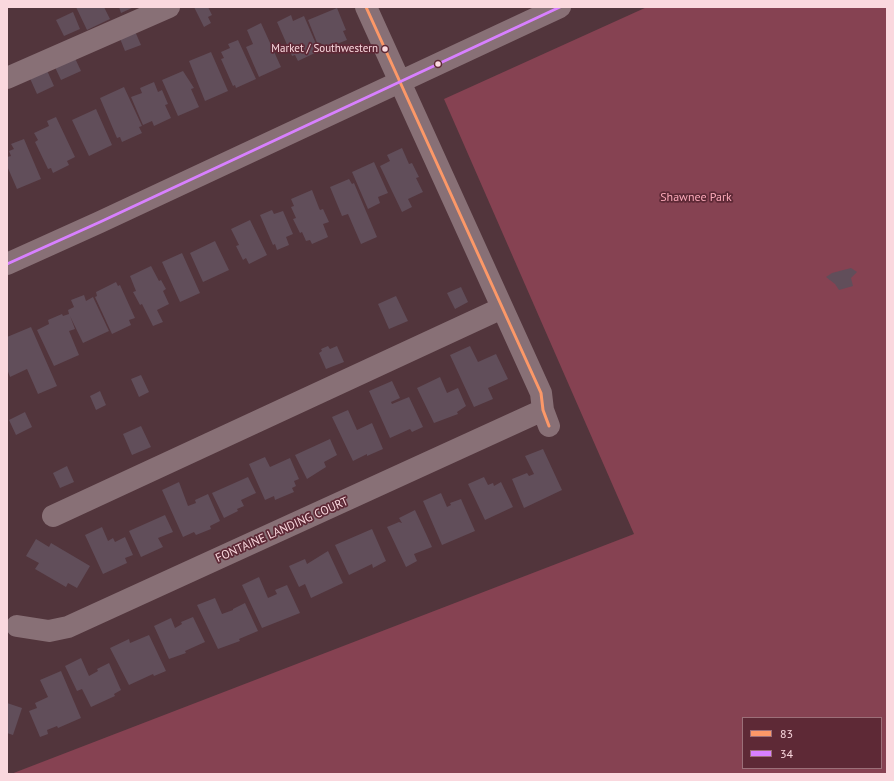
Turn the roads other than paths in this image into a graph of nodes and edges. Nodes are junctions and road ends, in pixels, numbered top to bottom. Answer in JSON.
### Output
{"nodes":[{"id":1,"x":169,"y":7,"type":"edge"},
{"id":2,"x":366,"y":7,"type":"edge"},
{"id":3,"x":560,"y":7,"type":"edge"},
{"id":4,"x":7,"y":78,"type":"edge"},
{"id":5,"x":400,"y":80,"type":"junction"},
{"id":6,"x":7,"y":264,"type":"edge"},
{"id":7,"x":502,"y":308,"type":"junction"},
{"id":8,"x":53,"y":516,"type":"dead end"},
{"id":9,"x":17,"y":626,"type":"dead end"}],
"edges":[{"from":1,"to":4,"type":"street"},
{"from":2,"to":5,"type":"street"},
{"from":3,"to":5,"type":"street"},
{"from":5,"to":6,"type":"street"},
{"from":5,"to":7,"type":"street"},
{"from":7,"to":8,"type":"street"},
{"from":7,"to":9,"type":"street","name":"FONTAINE LANDING COURT"}]}
